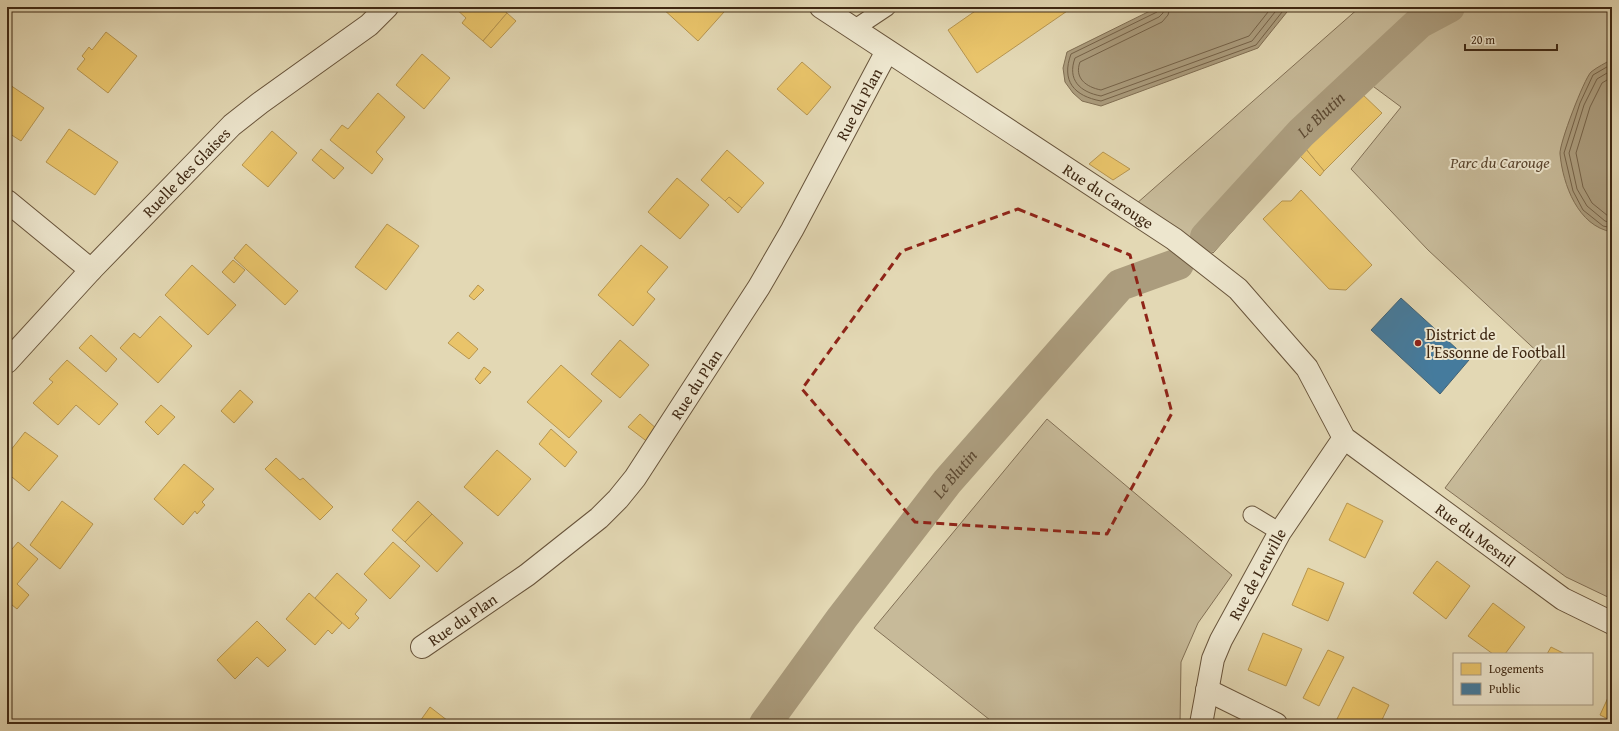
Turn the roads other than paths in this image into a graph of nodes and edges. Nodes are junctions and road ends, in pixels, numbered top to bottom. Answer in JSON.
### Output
{"nodes":[{"id":1,"x":387,"y":7,"type":"edge"},
{"id":2,"x":821,"y":7,"type":"edge"},
{"id":3,"x":887,"y":7,"type":"edge"},
{"id":4,"x":854,"y":29,"type":"junction"},
{"id":5,"x":888,"y":51,"type":"junction"},
{"id":6,"x":7,"y":201,"type":"edge"},
{"id":7,"x":91,"y":270,"type":"junction"},
{"id":8,"x":7,"y":362,"type":"edge"},
{"id":9,"x":1344,"y":438,"type":"junction"},
{"id":10,"x":1252,"y":515,"type":"dead end"},
{"id":11,"x":1280,"y":532,"type":"junction"},
{"id":12,"x":1612,"y":623,"type":"edge"},
{"id":13,"x":422,"y":647,"type":"dead end"},
{"id":14,"x":1208,"y":690,"type":"junction"},
{"id":15,"x":1201,"y":724,"type":"edge"},
{"id":16,"x":1276,"y":724,"type":"edge"}],
"edges":[{"from":1,"to":7,"type":"street","name":"Ruelle des Glaises"},
{"from":2,"to":4,"type":"street","name":"Rue du Carouge"},
{"from":3,"to":4,"type":"lane"},
{"from":4,"to":5,"type":"street","name":"Rue du Carouge"},
{"from":5,"to":9,"type":"street","name":"Rue du Carouge"},
{"from":5,"to":13,"type":"street","name":"Rue du Plan"},
{"from":6,"to":7,"type":"street"},
{"from":7,"to":8,"type":"street","name":"Ruelle des Glaises"},
{"from":9,"to":11,"type":"street","name":"Rue de Leuville"},
{"from":9,"to":12,"type":"street","name":"Rue du Mesnil"},
{"from":10,"to":11,"type":"lane"},
{"from":11,"to":14,"type":"street","name":"Rue de Leuville"},
{"from":14,"to":15,"type":"street","name":"Rue de Leuville"},
{"from":14,"to":16,"type":"street"}]}
